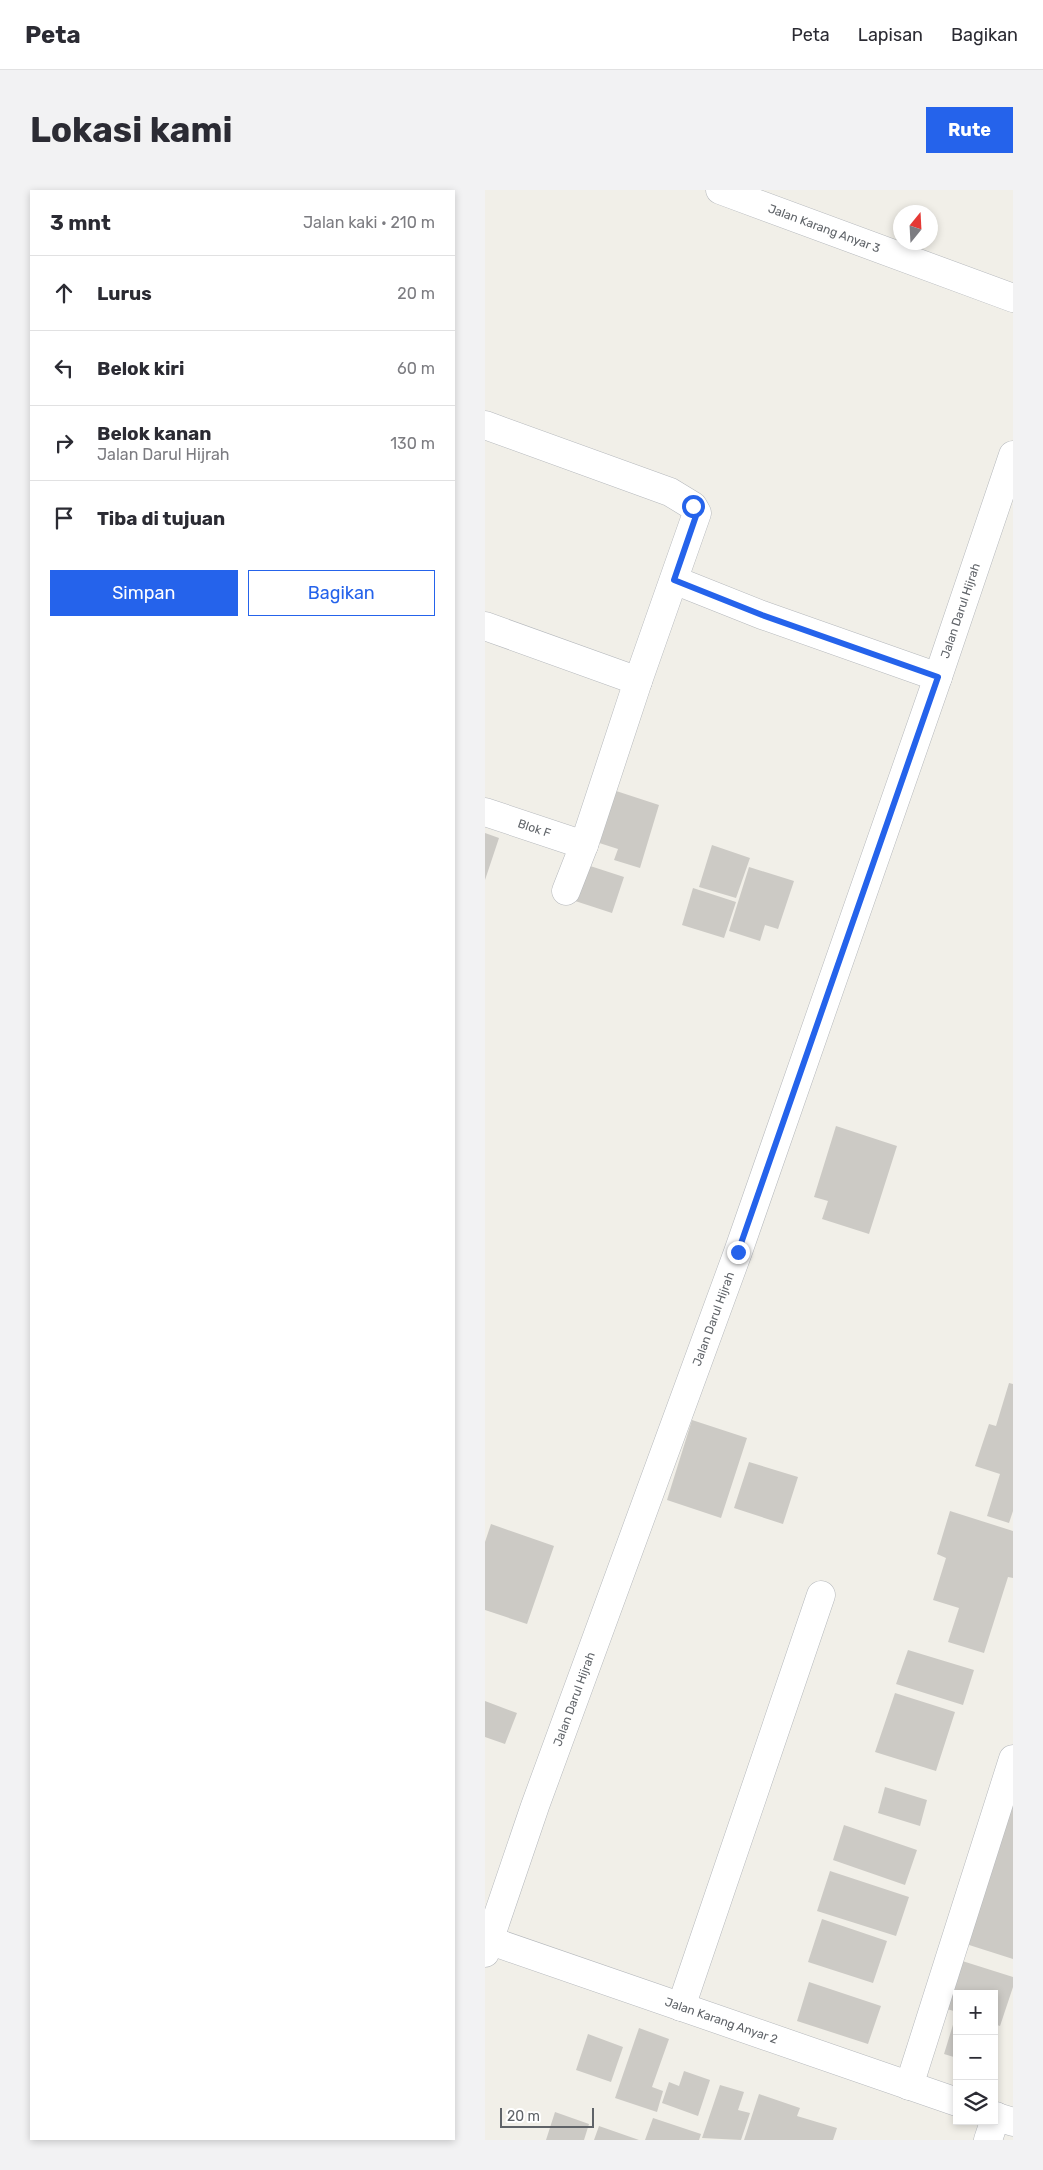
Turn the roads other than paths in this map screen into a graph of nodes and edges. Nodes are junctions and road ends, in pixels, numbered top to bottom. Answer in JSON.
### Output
{"nodes":[{"id":1,"x":720,"y":190,"type":"edge"},
{"id":2,"x":1013,"y":298,"type":"edge"},
{"id":3,"x":485,"y":425,"type":"edge"},
{"id":4,"x":1013,"y":455,"type":"edge"},
{"id":5,"x":674,"y":580,"type":"junction"},
{"id":6,"x":485,"y":626,"type":"edge"},
{"id":7,"x":938,"y":677,"type":"junction"},
{"id":8,"x":638,"y":681,"type":"junction"},
{"id":9,"x":485,"y":812,"type":"edge"},
{"id":10,"x":584,"y":845,"type":"junction"},
{"id":11,"x":566,"y":890,"type":"dead end"},
{"id":12,"x":821,"y":1595,"type":"dead end"},
{"id":13,"x":1013,"y":1759,"type":"edge"},
{"id":14,"x":487,"y":1944,"type":"edge"},
{"id":15,"x":681,"y":2007,"type":"junction"},
{"id":16,"x":909,"y":2086,"type":"junction"},
{"id":17,"x":953,"y":2101,"type":"edge"}],
"edges":[{"from":1,"to":2,"type":"street","name":"Jalan Karang Anyar 3"},
{"from":3,"to":5,"type":"street"},
{"from":4,"to":7,"type":"street","name":"Jalan Darul Hijrah"},
{"from":5,"to":7,"type":"street"},
{"from":5,"to":8,"type":"street"},
{"from":6,"to":8,"type":"street"},
{"from":7,"to":14,"type":"street","name":"Jalan Darul Hijrah"},
{"from":8,"to":10,"type":"street"},
{"from":9,"to":10,"type":"street","name":"Blok F"},
{"from":10,"to":11,"type":"street"},
{"from":12,"to":15,"type":"street"},
{"from":13,"to":16,"type":"street"},
{"from":14,"to":15,"type":"street","name":"Jalan Karang Anyar 2"},
{"from":15,"to":16,"type":"street","name":"Jalan Karang Anyar 2"},
{"from":16,"to":17,"type":"street","name":"Jalan Karang Anyar 2"}]}
